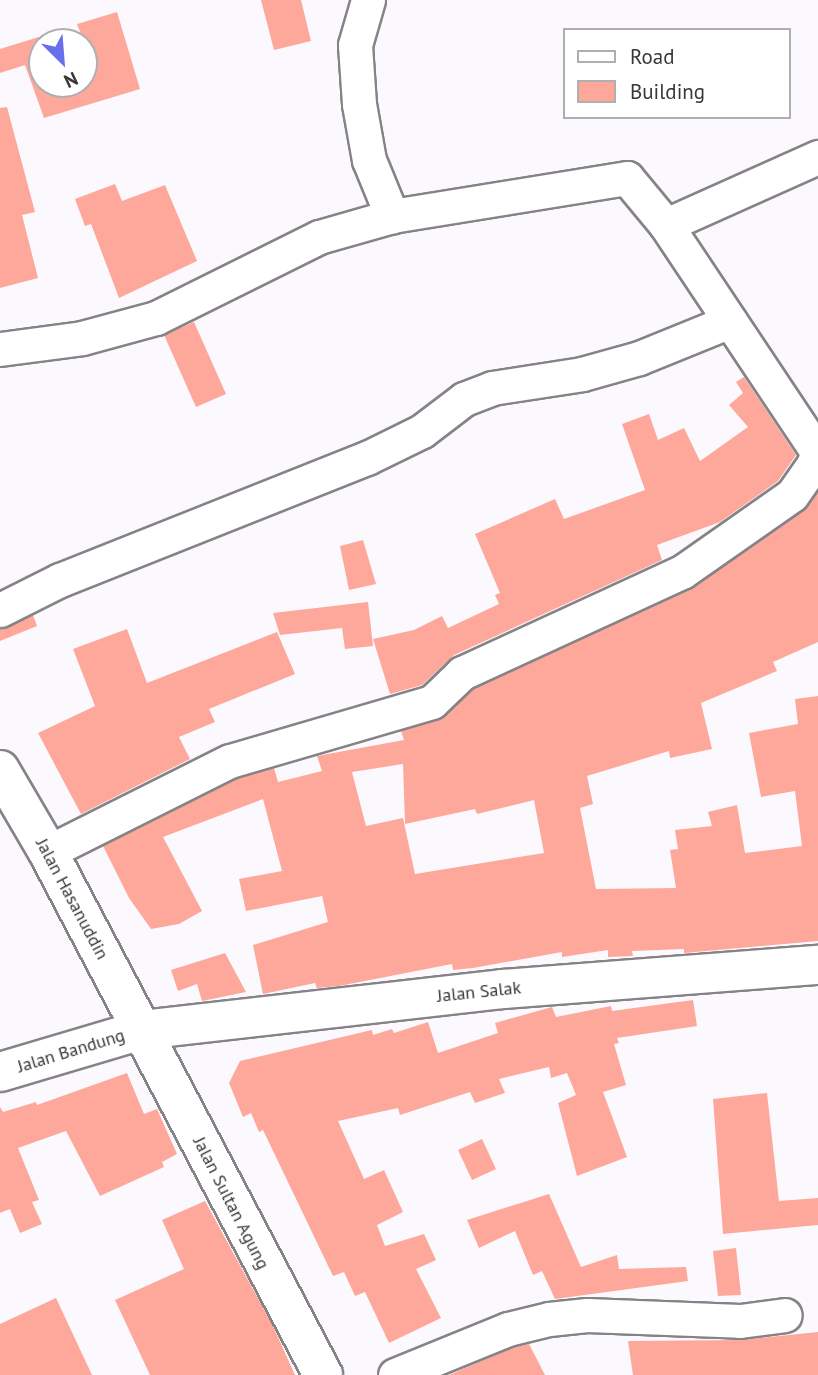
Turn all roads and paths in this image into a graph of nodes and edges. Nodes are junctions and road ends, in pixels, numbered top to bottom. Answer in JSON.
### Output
{"nodes":[{"id":1,"x":368,"y":0,"type":"edge"},
{"id":2,"x":818,"y":157,"type":"edge"},
{"id":3,"x":392,"y":216,"type":"junction"},
{"id":4,"x":666,"y":225,"type":"junction"},
{"id":5,"x":730,"y":321,"type":"junction"},
{"id":6,"x":0,"y":349,"type":"edge"},
{"id":7,"x":817,"y":450,"type":"edge"},
{"id":8,"x":0,"y":610,"type":"edge"},
{"id":9,"x":0,"y":770,"type":"edge"},
{"id":10,"x":48,"y":852,"type":"junction"},
{"id":11,"x":818,"y":965,"type":"edge"},
{"id":12,"x":142,"y":1030,"type":"junction"},
{"id":13,"x":0,"y":1072,"type":"edge"},
{"id":14,"x":785,"y":1315,"type":"dead end"},
{"id":15,"x":323,"y":1375,"type":"edge"},
{"id":16,"x":396,"y":1375,"type":"edge"}],
"edges":[{"from":1,"to":3,"type":"street"},
{"from":2,"to":4,"type":"street"},
{"from":3,"to":4,"type":"street"},
{"from":3,"to":6,"type":"street"},
{"from":4,"to":5,"type":"street"},
{"from":5,"to":7,"type":"street"},
{"from":5,"to":8,"type":"street"},
{"from":7,"to":10,"type":"street"},
{"from":9,"to":10,"type":"main road","name":"Jalan Hasanuddin"},
{"from":10,"to":12,"type":"main road","name":"Jalan Hasanuddin"},
{"from":11,"to":12,"type":"main road","name":"Jalan Salak"},
{"from":12,"to":13,"type":"main road","name":"Jalan Bandung"},
{"from":12,"to":15,"type":"main road","name":"Jalan Sultan Agung"},
{"from":14,"to":16,"type":"street"}]}
